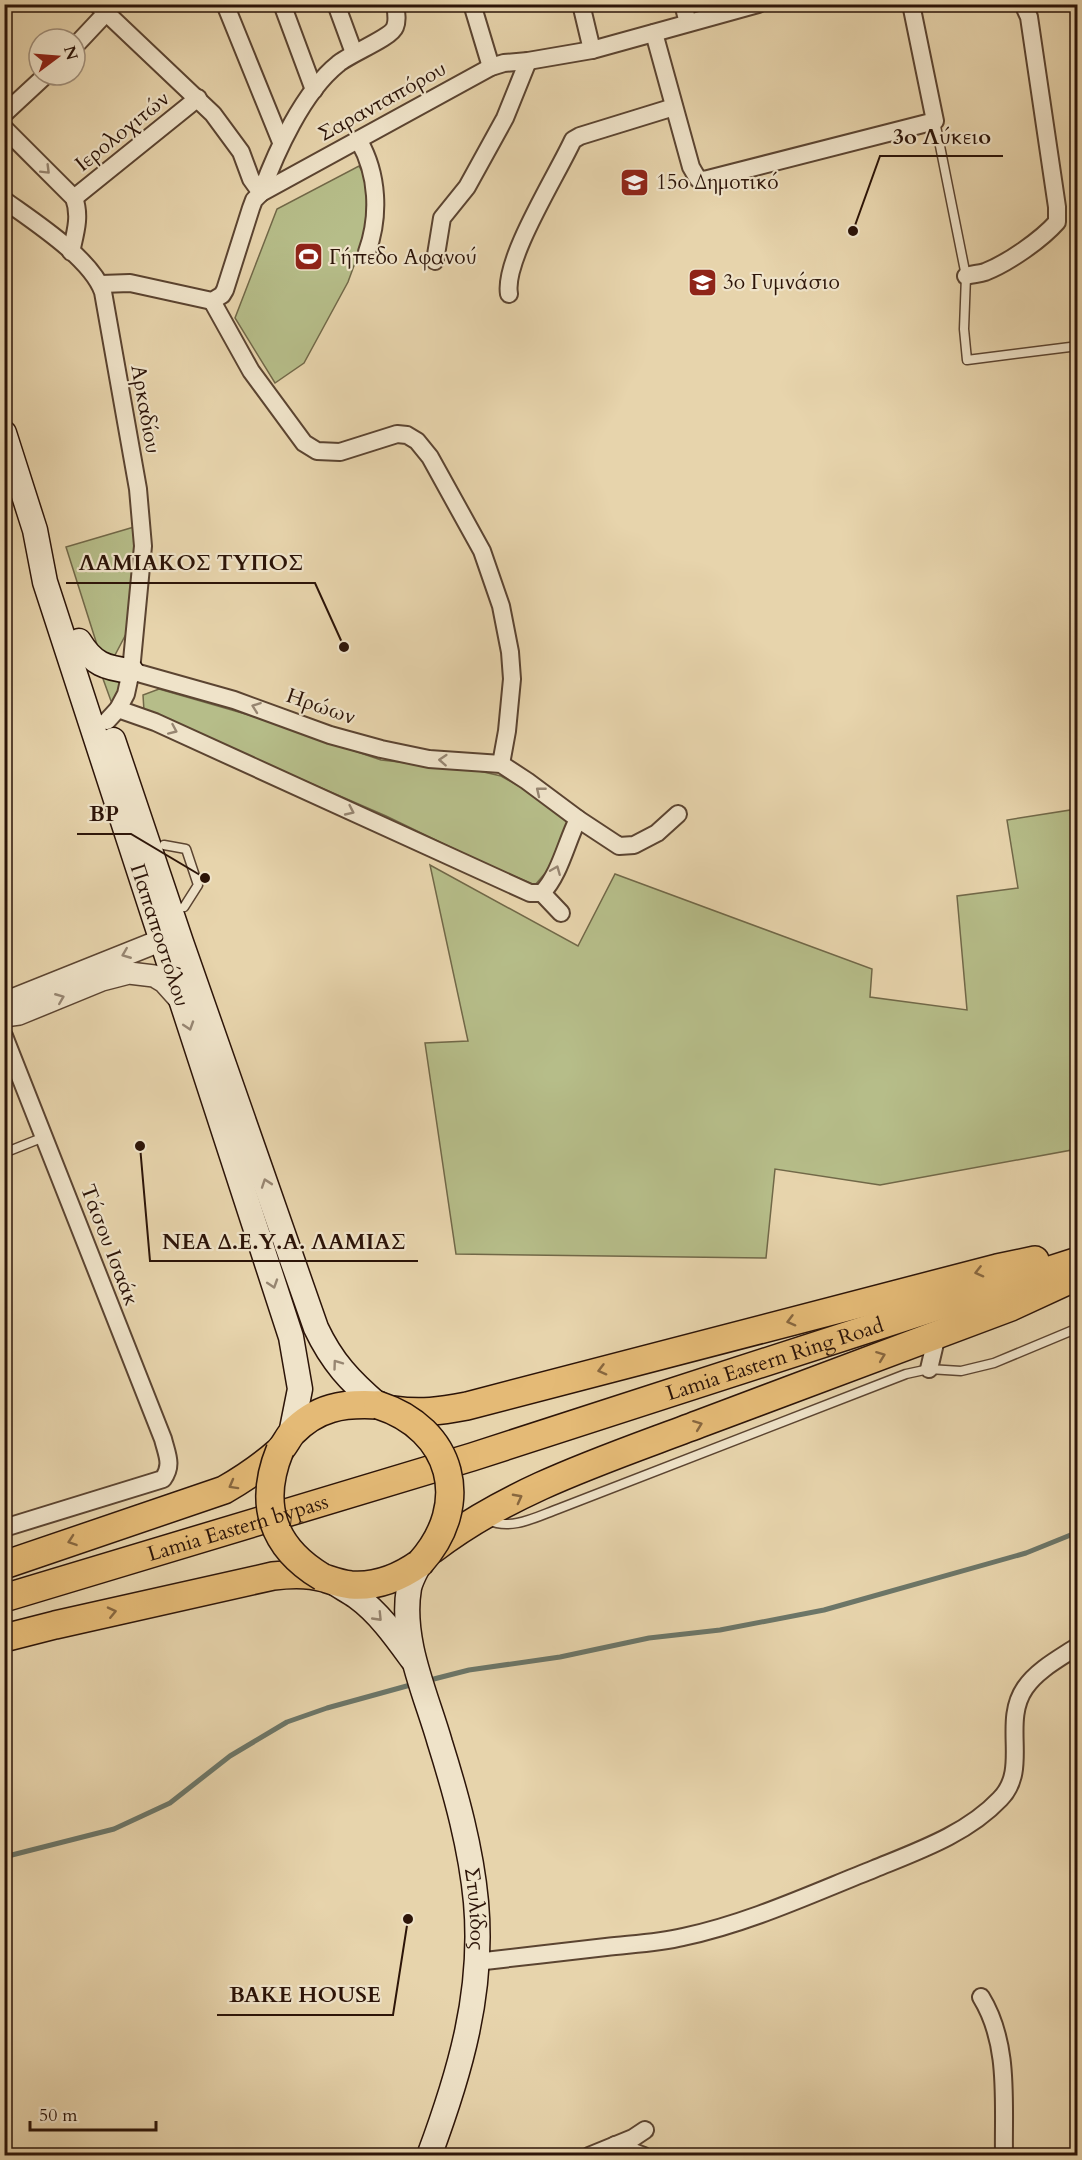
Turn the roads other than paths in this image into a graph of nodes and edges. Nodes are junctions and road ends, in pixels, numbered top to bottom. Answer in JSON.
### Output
{"nodes":[{"id":1,"x":225,"y":4,"type":"edge"},
{"id":2,"x":282,"y":4,"type":"edge"},
{"id":3,"x":336,"y":4,"type":"edge"},
{"id":4,"x":395,"y":4,"type":"edge"},
{"id":5,"x":472,"y":4,"type":"edge"},
{"id":6,"x":581,"y":4,"type":"edge"},
{"id":7,"x":683,"y":4,"type":"edge"},
{"id":8,"x":758,"y":4,"type":"edge"},
{"id":9,"x":911,"y":4,"type":"edge"},
{"id":10,"x":1023,"y":4,"type":"edge"},
{"id":11,"x":102,"y":9,"type":"edge"},
{"id":12,"x":688,"y":23,"type":"junction"},
{"id":13,"x":87,"y":30,"type":"edge"},
{"id":14,"x":654,"y":33,"type":"junction"},
{"id":15,"x":592,"y":50,"type":"junction"},
{"id":16,"x":354,"y":52,"type":"junction"},
{"id":17,"x":528,"y":61,"type":"junction"},
{"id":18,"x":490,"y":67,"type":"junction"},
{"id":19,"x":33,"y":87,"type":"edge"},
{"id":20,"x":314,"y":90,"type":"junction"},
{"id":21,"x":198,"y":98,"type":"junction"},
{"id":22,"x":674,"y":107,"type":"junction"},
{"id":23,"x":4,"y":114,"type":"edge"},
{"id":24,"x":935,"y":121,"type":"junction"},
{"id":25,"x":4,"y":128,"type":"edge"},
{"id":26,"x":359,"y":141,"type":"junction"},
{"id":27,"x":281,"y":142,"type":"junction"},
{"id":28,"x":261,"y":193,"type":"junction"},
{"id":29,"x":74,"y":198,"type":"junction"},
{"id":30,"x":4,"y":200,"type":"edge"},
{"id":31,"x":71,"y":252,"type":"junction"},
{"id":32,"x":367,"y":252,"type":"dead end"},
{"id":33,"x":435,"y":261,"type":"dead end"},
{"id":34,"x":966,"y":276,"type":"junction"},
{"id":35,"x":101,"y":284,"type":"junction"},
{"id":36,"x":509,"y":294,"type":"dead end"},
{"id":37,"x":212,"y":301,"type":"junction"},
{"id":38,"x":1077,"y":346,"type":"edge"},
{"id":39,"x":4,"y":433,"type":"edge"},
{"id":40,"x":35,"y":530,"type":"junction"},
{"id":41,"x":78,"y":641,"type":"junction"},
{"id":42,"x":131,"y":671,"type":"junction"},
{"id":43,"x":106,"y":718,"type":"junction"},
{"id":44,"x":501,"y":764,"type":"junction"},
{"id":45,"x":678,"y":814,"type":"dead end"},
{"id":46,"x":578,"y":819,"type":"junction"},
{"id":47,"x":164,"y":845,"type":"dead end"},
{"id":48,"x":542,"y":893,"type":"junction"},
{"id":49,"x":184,"y":907,"type":"dead end"},
{"id":50,"x":561,"y":913,"type":"dead end"},
{"id":51,"x":172,"y":941,"type":"junction"},
{"id":52,"x":181,"y":1001,"type":"junction"},
{"id":53,"x":4,"y":1008,"type":"edge"},
{"id":54,"x":4,"y":1016,"type":"edge"},
{"id":55,"x":4,"y":1036,"type":"edge"},
{"id":56,"x":10,"y":1069,"type":"edge"},
{"id":57,"x":44,"y":1137,"type":"junction"},
{"id":58,"x":6,"y":1149,"type":"edge"},
{"id":59,"x":1077,"y":1251,"type":"edge"},
{"id":60,"x":1077,"y":1273,"type":"edge"},
{"id":61,"x":1077,"y":1328,"type":"edge"},
{"id":62,"x":937,"y":1335,"type":"junction"},
{"id":63,"x":929,"y":1369,"type":"junction"},
{"id":64,"x":386,"y":1408,"type":"junction"},
{"id":65,"x":286,"y":1442,"type":"junction"},
{"id":66,"x":481,"y":1517,"type":"junction"},
{"id":67,"x":4,"y":1528,"type":"edge"},
{"id":68,"x":426,"y":1556,"type":"junction"},
{"id":69,"x":4,"y":1565,"type":"edge"},
{"id":70,"x":327,"y":1579,"type":"junction"},
{"id":71,"x":4,"y":1598,"type":"edge"},
{"id":72,"x":4,"y":1638,"type":"edge"},
{"id":73,"x":1077,"y":1646,"type":"edge"},
{"id":74,"x":415,"y":1663,"type":"junction"},
{"id":75,"x":476,"y":1962,"type":"junction"},
{"id":76,"x":981,"y":1997,"type":"dead end"},
{"id":77,"x":645,"y":2130,"type":"dead end"},
{"id":78,"x":615,"y":2145,"type":"junction"},
{"id":79,"x":429,"y":2156,"type":"edge"},
{"id":80,"x":589,"y":2156,"type":"edge"},
{"id":81,"x":644,"y":2156,"type":"edge"},
{"id":82,"x":1004,"y":2156,"type":"edge"}],
"edges":[{"from":1,"to":27,"type":"street"},
{"from":2,"to":20,"type":"street"},
{"from":3,"to":16,"type":"street"},
{"from":4,"to":16,"type":"street"},
{"from":5,"to":18,"type":"street"},
{"from":6,"to":15,"type":"street"},
{"from":7,"to":12,"type":"street"},
{"from":8,"to":12,"type":"street","name":"Σαρανταπόρου"},
{"from":9,"to":24,"type":"street"},
{"from":10,"to":34,"type":"street"},
{"from":11,"to":13,"type":"street"},
{"from":11,"to":21,"type":"street"},
{"from":12,"to":14,"type":"street","name":"Σαρανταπόρου"},
{"from":14,"to":15,"type":"street","name":"Σαρανταπόρου"},
{"from":14,"to":22,"type":"street"},
{"from":15,"to":17,"type":"street","name":"Σαρανταπόρου"},
{"from":16,"to":20,"type":"street"},
{"from":17,"to":18,"type":"street","name":"Σαρανταπόρου"},
{"from":17,"to":33,"type":"street"},
{"from":18,"to":26,"type":"street","name":"Σαρανταπόρου"},
{"from":19,"to":23,"type":"street"},
{"from":20,"to":27,"type":"street"},
{"from":21,"to":28,"type":"street"},
{"from":21,"to":29,"type":"street","name":"Ιερολοχιτών"},
{"from":22,"to":24,"type":"street"},
{"from":22,"to":36,"type":"street"},
{"from":24,"to":34,"type":"lane"},
{"from":25,"to":29,"type":"street","one_way":true},
{"from":26,"to":28,"type":"street","name":"Σαρανταπόρου"},
{"from":26,"to":32,"type":"street"},
{"from":27,"to":28,"type":"street"},
{"from":28,"to":37,"type":"street"},
{"from":29,"to":31,"type":"street"},
{"from":30,"to":31,"type":"street"},
{"from":31,"to":35,"type":"street"},
{"from":34,"to":38,"type":"lane"},
{"from":35,"to":37,"type":"street"},
{"from":35,"to":42,"type":"street","name":"Αρκαδίου"},
{"from":37,"to":44,"type":"street"},
{"from":39,"to":40,"type":"main road","name":"Παπαποστόλου"},
{"from":40,"to":41,"type":"main road","name":"Παπαποστόλου"},
{"from":40,"to":43,"type":"main road","name":"Παπαποστόλου"},
{"from":41,"to":42,"type":"main road"},
{"from":41,"to":43,"type":"main road","name":"Παπαποστόλου"},
{"from":42,"to":43,"type":"street","name":"Αρκαδίου"},
{"from":44,"to":42,"type":"street","name":"Ηρώων","one_way":true},
{"from":43,"to":48,"type":"street","one_way":true},
{"from":43,"to":51,"type":"main road","name":"Παπαποστόλου"},
{"from":46,"to":44,"type":"street","one_way":true},
{"from":45,"to":46,"type":"street"},
{"from":48,"to":46,"type":"street","one_way":true},
{"from":47,"to":49,"type":"lane"},
{"from":48,"to":50,"type":"street"},
{"from":51,"to":52,"type":"main road","name":"Παπαποστόλου"},
{"from":51,"to":53,"type":"street","one_way":true},
{"from":64,"to":51,"type":"main road","name":"Παπαποστόλου","one_way":true},
{"from":54,"to":52,"type":"street","one_way":true},
{"from":52,"to":65,"type":"main road","name":"Παπαποστόλου","one_way":true},
{"from":55,"to":56,"type":"street","name":"Τάσου Ισαάκ"},
{"from":56,"to":57,"type":"street","name":"Τάσου Ισαάκ"},
{"from":57,"to":58,"type":"lane"},
{"from":57,"to":67,"type":"street","name":"Τάσου Ισαάκ"},
{"from":59,"to":64,"type":"main road","one_way":true},
{"from":60,"to":62,"type":"main road"},
{"from":60,"to":71,"type":"main road","name":"Lamia Eastern Ring Road"},
{"from":61,"to":63,"type":"lane"},
{"from":62,"to":63,"type":"street"},
{"from":66,"to":62,"type":"main road","one_way":true},
{"from":63,"to":66,"type":"lane"},
{"from":64,"to":65,"type":"main road"},
{"from":64,"to":68,"type":"main road","bridge":true},
{"from":65,"to":69,"type":"main road","one_way":true},
{"from":65,"to":70,"type":"main road","bridge":true},
{"from":66,"to":68,"type":"main road"},
{"from":68,"to":70,"type":"main road"},
{"from":68,"to":74,"type":"main road","name":"Στυλίδος"},
{"from":72,"to":70,"type":"main road","one_way":true},
{"from":70,"to":74,"type":"main road","name":"Στυλίδος","one_way":true},
{"from":73,"to":75,"type":"street"},
{"from":74,"to":75,"type":"main road","name":"Στυλίδος"},
{"from":75,"to":79,"type":"main road","name":"Στυλίδος"},
{"from":76,"to":82,"type":"street"},
{"from":77,"to":78,"type":"street"},
{"from":78,"to":80,"type":"street"},
{"from":78,"to":81,"type":"street"}]}
